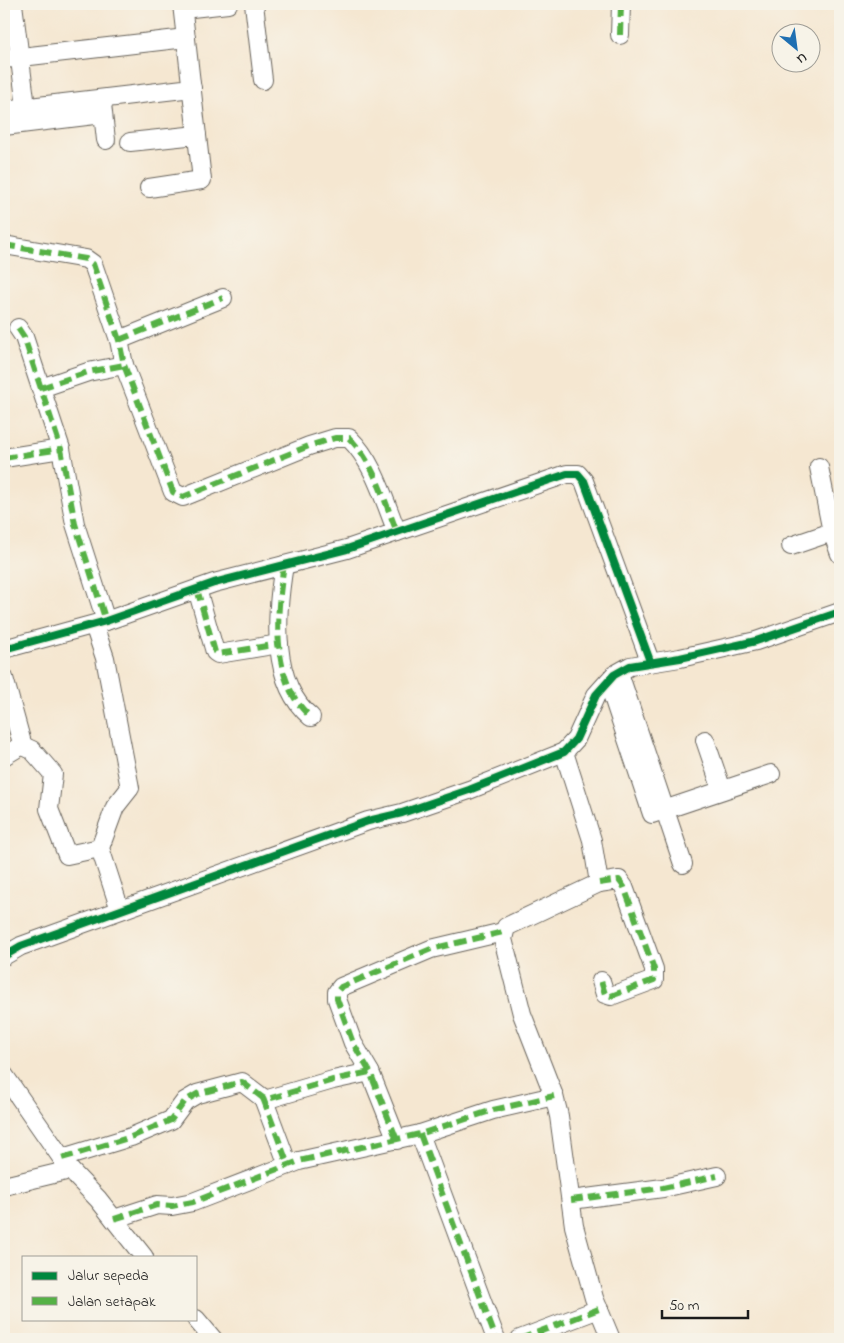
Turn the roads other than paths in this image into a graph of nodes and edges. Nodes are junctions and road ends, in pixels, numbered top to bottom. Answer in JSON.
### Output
{"nodes":[{"id":1,"x":13,"y":4,"type":"edge"},
{"id":2,"x":228,"y":4,"type":"edge"},
{"id":3,"x":254,"y":4,"type":"edge"},
{"id":4,"x":621,"y":4,"type":"edge"},
{"id":5,"x":182,"y":7,"type":"edge"},
{"id":6,"x":620,"y":35,"type":"dead end"},
{"id":7,"x":186,"y":38,"type":"junction"},
{"id":8,"x":12,"y":58,"type":"edge"},
{"id":9,"x":263,"y":80,"type":"dead end"},
{"id":10,"x":192,"y":88,"type":"junction"},
{"id":11,"x":102,"y":106,"type":"junction"},
{"id":12,"x":26,"y":108,"type":"junction"},
{"id":13,"x":4,"y":110,"type":"edge"},
{"id":14,"x":4,"y":126,"type":"edge"},
{"id":15,"x":197,"y":135,"type":"junction"},
{"id":16,"x":106,"y":140,"type":"dead end"},
{"id":17,"x":130,"y":142,"type":"dead end"},
{"id":18,"x":149,"y":188,"type":"dead end"},
{"id":19,"x":4,"y":245,"type":"edge"},
{"id":20,"x":222,"y":298,"type":"dead end"},
{"id":21,"x":18,"y":328,"type":"dead end"},
{"id":22,"x":119,"y":340,"type":"junction"},
{"id":23,"x":124,"y":365,"type":"junction"},
{"id":24,"x":41,"y":388,"type":"junction"},
{"id":25,"x":61,"y":449,"type":"junction"},
{"id":26,"x":4,"y":458,"type":"edge"},
{"id":27,"x":819,"y":467,"type":"dead end"},
{"id":28,"x":397,"y":532,"type":"junction"},
{"id":29,"x":832,"y":532,"type":"junction"},
{"id":30,"x":791,"y":546,"type":"dead end"},
{"id":31,"x":840,"y":554,"type":"edge"},
{"id":32,"x":284,"y":565,"type":"junction"},
{"id":33,"x":197,"y":589,"type":"junction"},
{"id":34,"x":840,"y":612,"type":"edge"},
{"id":35,"x":100,"y":623,"type":"junction"},
{"id":36,"x":279,"y":644,"type":"junction"},
{"id":37,"x":4,"y":649,"type":"edge"},
{"id":38,"x":650,"y":662,"type":"junction"},
{"id":39,"x":4,"y":678,"type":"edge"},
{"id":40,"x":614,"y":678,"type":"junction"},
{"id":41,"x":311,"y":717,"type":"dead end"},
{"id":42,"x":705,"y":740,"type":"dead end"},
{"id":43,"x":21,"y":745,"type":"junction"},
{"id":44,"x":564,"y":752,"type":"junction"},
{"id":45,"x":4,"y":756,"type":"edge"},
{"id":46,"x":772,"y":774,"type":"dead end"},
{"id":47,"x":722,"y":790,"type":"junction"},
{"id":48,"x":665,"y":810,"type":"junction"},
{"id":49,"x":100,"y":848,"type":"junction"},
{"id":50,"x":683,"y":864,"type":"dead end"},
{"id":51,"x":598,"y":883,"type":"junction"},
{"id":52,"x":120,"y":910,"type":"junction"},
{"id":53,"x":503,"y":932,"type":"junction"},
{"id":54,"x":4,"y":956,"type":"edge"},
{"id":55,"x":601,"y":981,"type":"dead end"},
{"id":56,"x":370,"y":1072,"type":"junction"},
{"id":57,"x":4,"y":1075,"type":"edge"},
{"id":58,"x":554,"y":1096,"type":"junction"},
{"id":59,"x":263,"y":1098,"type":"junction"},
{"id":60,"x":420,"y":1134,"type":"junction"},
{"id":61,"x":397,"y":1140,"type":"junction"},
{"id":62,"x":66,"y":1164,"type":"junction"},
{"id":63,"x":288,"y":1165,"type":"junction"},
{"id":64,"x":717,"y":1176,"type":"dead end"},
{"id":65,"x":4,"y":1186,"type":"edge"},
{"id":66,"x":570,"y":1200,"type":"junction"},
{"id":67,"x":114,"y":1219,"type":"junction"},
{"id":68,"x":143,"y":1256,"type":"edge"},
{"id":69,"x":599,"y":1310,"type":"junction"},
{"id":70,"x":197,"y":1320,"type":"edge"},
{"id":71,"x":213,"y":1339,"type":"edge"},
{"id":72,"x":496,"y":1339,"type":"edge"},
{"id":73,"x":520,"y":1339,"type":"edge"},
{"id":74,"x":610,"y":1339,"type":"edge"}],
"edges":[{"from":1,"to":8,"type":"street"},
{"from":2,"to":5,"type":"street"},
{"from":3,"to":9,"type":"street"},
{"from":4,"to":6,"type":"street"},
{"from":5,"to":7,"type":"street"},
{"from":7,"to":8,"type":"street"},
{"from":7,"to":10,"type":"street"},
{"from":8,"to":12,"type":"street"},
{"from":10,"to":11,"type":"street"},
{"from":10,"to":15,"type":"street"},
{"from":11,"to":12,"type":"street"},
{"from":11,"to":14,"type":"street"},
{"from":11,"to":16,"type":"street"},
{"from":12,"to":13,"type":"street"},
{"from":15,"to":17,"type":"street"},
{"from":15,"to":18,"type":"street"},
{"from":19,"to":22,"type":"street"},
{"from":20,"to":22,"type":"street"},
{"from":21,"to":24,"type":"street"},
{"from":22,"to":23,"type":"street"},
{"from":23,"to":24,"type":"street"},
{"from":23,"to":28,"type":"street"},
{"from":24,"to":25,"type":"street"},
{"from":25,"to":26,"type":"street"},
{"from":25,"to":35,"type":"street"},
{"from":27,"to":29,"type":"street"},
{"from":28,"to":32,"type":"street"},
{"from":28,"to":38,"type":"street"},
{"from":29,"to":30,"type":"street"},
{"from":29,"to":31,"type":"street"},
{"from":32,"to":33,"type":"street"},
{"from":32,"to":36,"type":"street"},
{"from":33,"to":35,"type":"street"},
{"from":33,"to":36,"type":"street"},
{"from":34,"to":38,"type":"street"},
{"from":35,"to":37,"type":"street"},
{"from":35,"to":49,"type":"street"},
{"from":36,"to":41,"type":"street"},
{"from":38,"to":40,"type":"street"},
{"from":39,"to":43,"type":"street"},
{"from":40,"to":44,"type":"street"},
{"from":40,"to":48,"type":"street"},
{"from":42,"to":47,"type":"street"},
{"from":43,"to":45,"type":"street"},
{"from":43,"to":49,"type":"street"},
{"from":44,"to":51,"type":"street"},
{"from":44,"to":52,"type":"street"},
{"from":46,"to":47,"type":"street"},
{"from":47,"to":48,"type":"street"},
{"from":48,"to":50,"type":"street"},
{"from":49,"to":52,"type":"street"},
{"from":51,"to":53,"type":"street"},
{"from":51,"to":55,"type":"street"},
{"from":52,"to":54,"type":"street"},
{"from":53,"to":56,"type":"street"},
{"from":53,"to":58,"type":"street"},
{"from":56,"to":59,"type":"street"},
{"from":56,"to":61,"type":"street"},
{"from":57,"to":62,"type":"street"},
{"from":58,"to":60,"type":"street"},
{"from":58,"to":66,"type":"street"},
{"from":59,"to":62,"type":"street"},
{"from":59,"to":63,"type":"street"},
{"from":60,"to":61,"type":"street"},
{"from":60,"to":72,"type":"street"},
{"from":61,"to":63,"type":"street"},
{"from":62,"to":65,"type":"street"},
{"from":62,"to":67,"type":"street"},
{"from":63,"to":67,"type":"street"},
{"from":64,"to":66,"type":"street"},
{"from":66,"to":69,"type":"street"},
{"from":67,"to":68,"type":"street"},
{"from":69,"to":73,"type":"street"},
{"from":69,"to":74,"type":"street"},
{"from":70,"to":71,"type":"street"}]}
